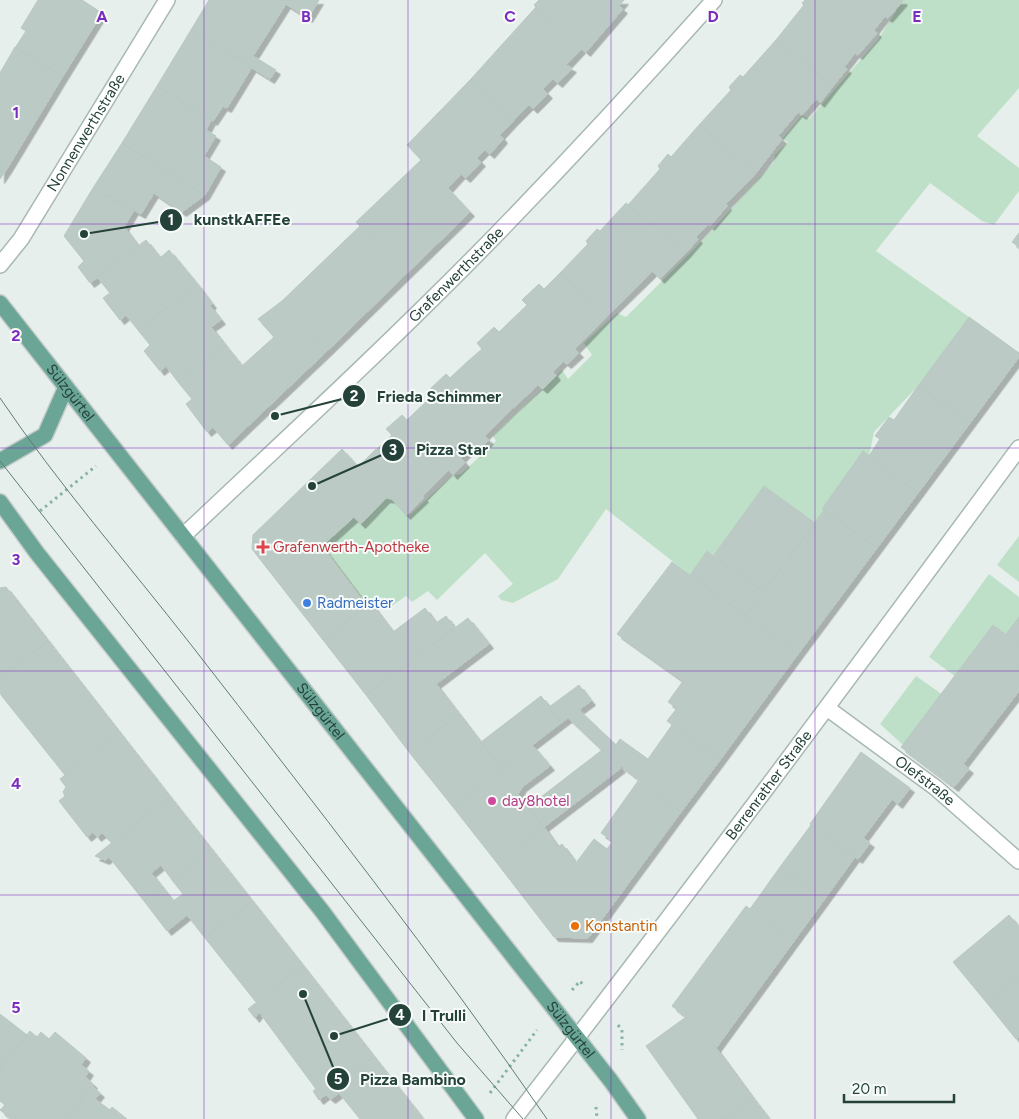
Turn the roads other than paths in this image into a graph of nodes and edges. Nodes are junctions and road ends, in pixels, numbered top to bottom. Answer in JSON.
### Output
{"nodes":[{"id":1,"x":167,"y":0,"type":"edge"},
{"id":2,"x":714,"y":0,"type":"edge"},
{"id":3,"x":0,"y":264,"type":"edge"},
{"id":4,"x":0,"y":304,"type":"edge"},
{"id":5,"x":66,"y":387,"type":"junction"},
{"id":6,"x":1019,"y":448,"type":"edge"},
{"id":7,"x":0,"y":461,"type":"edge"},
{"id":8,"x":0,"y":502,"type":"edge"},
{"id":9,"x":183,"y":536,"type":"junction"},
{"id":10,"x":827,"y":708,"type":"junction"},
{"id":11,"x":1019,"y":861,"type":"edge"},
{"id":12,"x":577,"y":1038,"type":"junction"},
{"id":13,"x":476,"y":1119,"type":"edge"},
{"id":14,"x":514,"y":1119,"type":"edge"},
{"id":15,"x":638,"y":1119,"type":"edge"}],
"edges":[{"from":1,"to":3,"type":"street","name":"Nonnenwerthstraße"},
{"from":2,"to":9,"type":"street","name":"Grafenwerthstraße"},
{"from":4,"to":5,"type":"main road","name":"Sülzgürtel"},
{"from":5,"to":7,"type":"main road"},
{"from":5,"to":9,"type":"main road","name":"Sülzgürtel"},
{"from":6,"to":10,"type":"street","name":"Berrenrather Straße"},
{"from":8,"to":13,"type":"main road"},
{"from":9,"to":12,"type":"main road","name":"Sülzgürtel"},
{"from":10,"to":11,"type":"street","name":"Olefstraße"},
{"from":10,"to":12,"type":"street","name":"Berrenrather Straße"},
{"from":12,"to":14,"type":"street","name":"Berrenrather Straße"},
{"from":12,"to":15,"type":"main road","name":"Sülzgürtel"}]}
